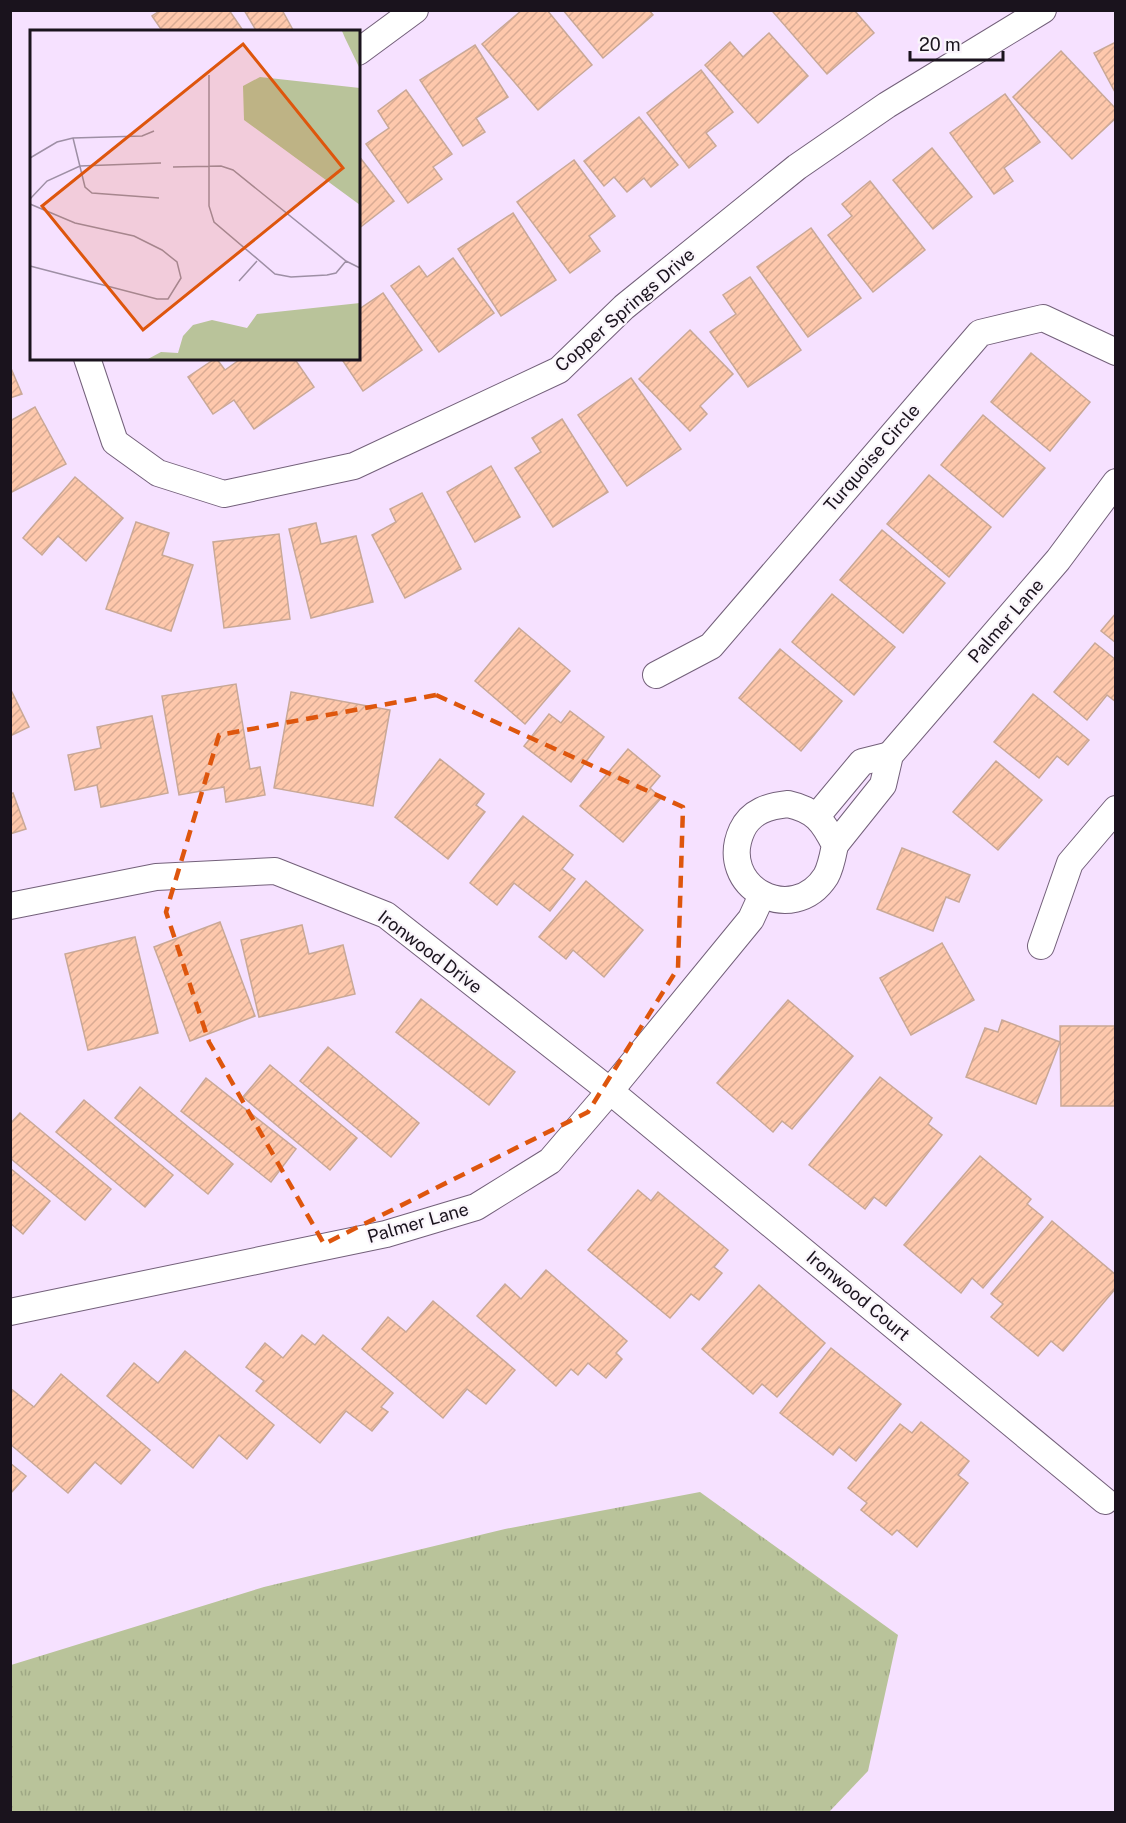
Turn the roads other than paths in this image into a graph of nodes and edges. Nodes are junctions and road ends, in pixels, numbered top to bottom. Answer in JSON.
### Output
{"nodes":[{"id":1,"x":415,"y":10,"type":"edge"},
{"id":2,"x":1042,"y":10,"type":"edge"},
{"id":3,"x":360,"y":51,"type":"edge"},
{"id":4,"x":1116,"y":352,"type":"edge"},
{"id":5,"x":88,"y":360,"type":"edge"},
{"id":6,"x":1116,"y":482,"type":"edge"},
{"id":7,"x":656,"y":675,"type":"dead end"},
{"id":8,"x":890,"y":755,"type":"junction"},
{"id":9,"x":1116,"y":809,"type":"edge"},
{"id":10,"x":817,"y":816,"type":"junction"},
{"id":11,"x":835,"y":845,"type":"junction"},
{"id":12,"x":762,"y":895,"type":"junction"},
{"id":13,"x":10,"y":906,"type":"edge"},
{"id":14,"x":1041,"y":946,"type":"dead end"},
{"id":15,"x":610,"y":1091,"type":"junction"},
{"id":16,"x":10,"y":1312,"type":"edge"},
{"id":17,"x":1105,"y":1501,"type":"dead end"}],
"edges":[{"from":1,"to":3,"type":"street"},
{"from":2,"to":5,"type":"street","name":"Copper Springs Drive"},
{"from":4,"to":7,"type":"street","name":"Turquoise Circle"},
{"from":6,"to":8,"type":"street","name":"Palmer Lane"},
{"from":8,"to":10,"type":"street"},
{"from":8,"to":11,"type":"street","name":"Palmer Lane"},
{"from":9,"to":14,"type":"street"},
{"from":10,"to":11,"type":"street"},
{"from":10,"to":12,"type":"street"},
{"from":11,"to":12,"type":"street","name":"Palmer Lane"},
{"from":12,"to":15,"type":"street","name":"Palmer Lane"},
{"from":13,"to":15,"type":"street","name":"Ironwood Drive"},
{"from":15,"to":16,"type":"street","name":"Palmer Lane"},
{"from":15,"to":17,"type":"street","name":"Ironwood Court"}]}
